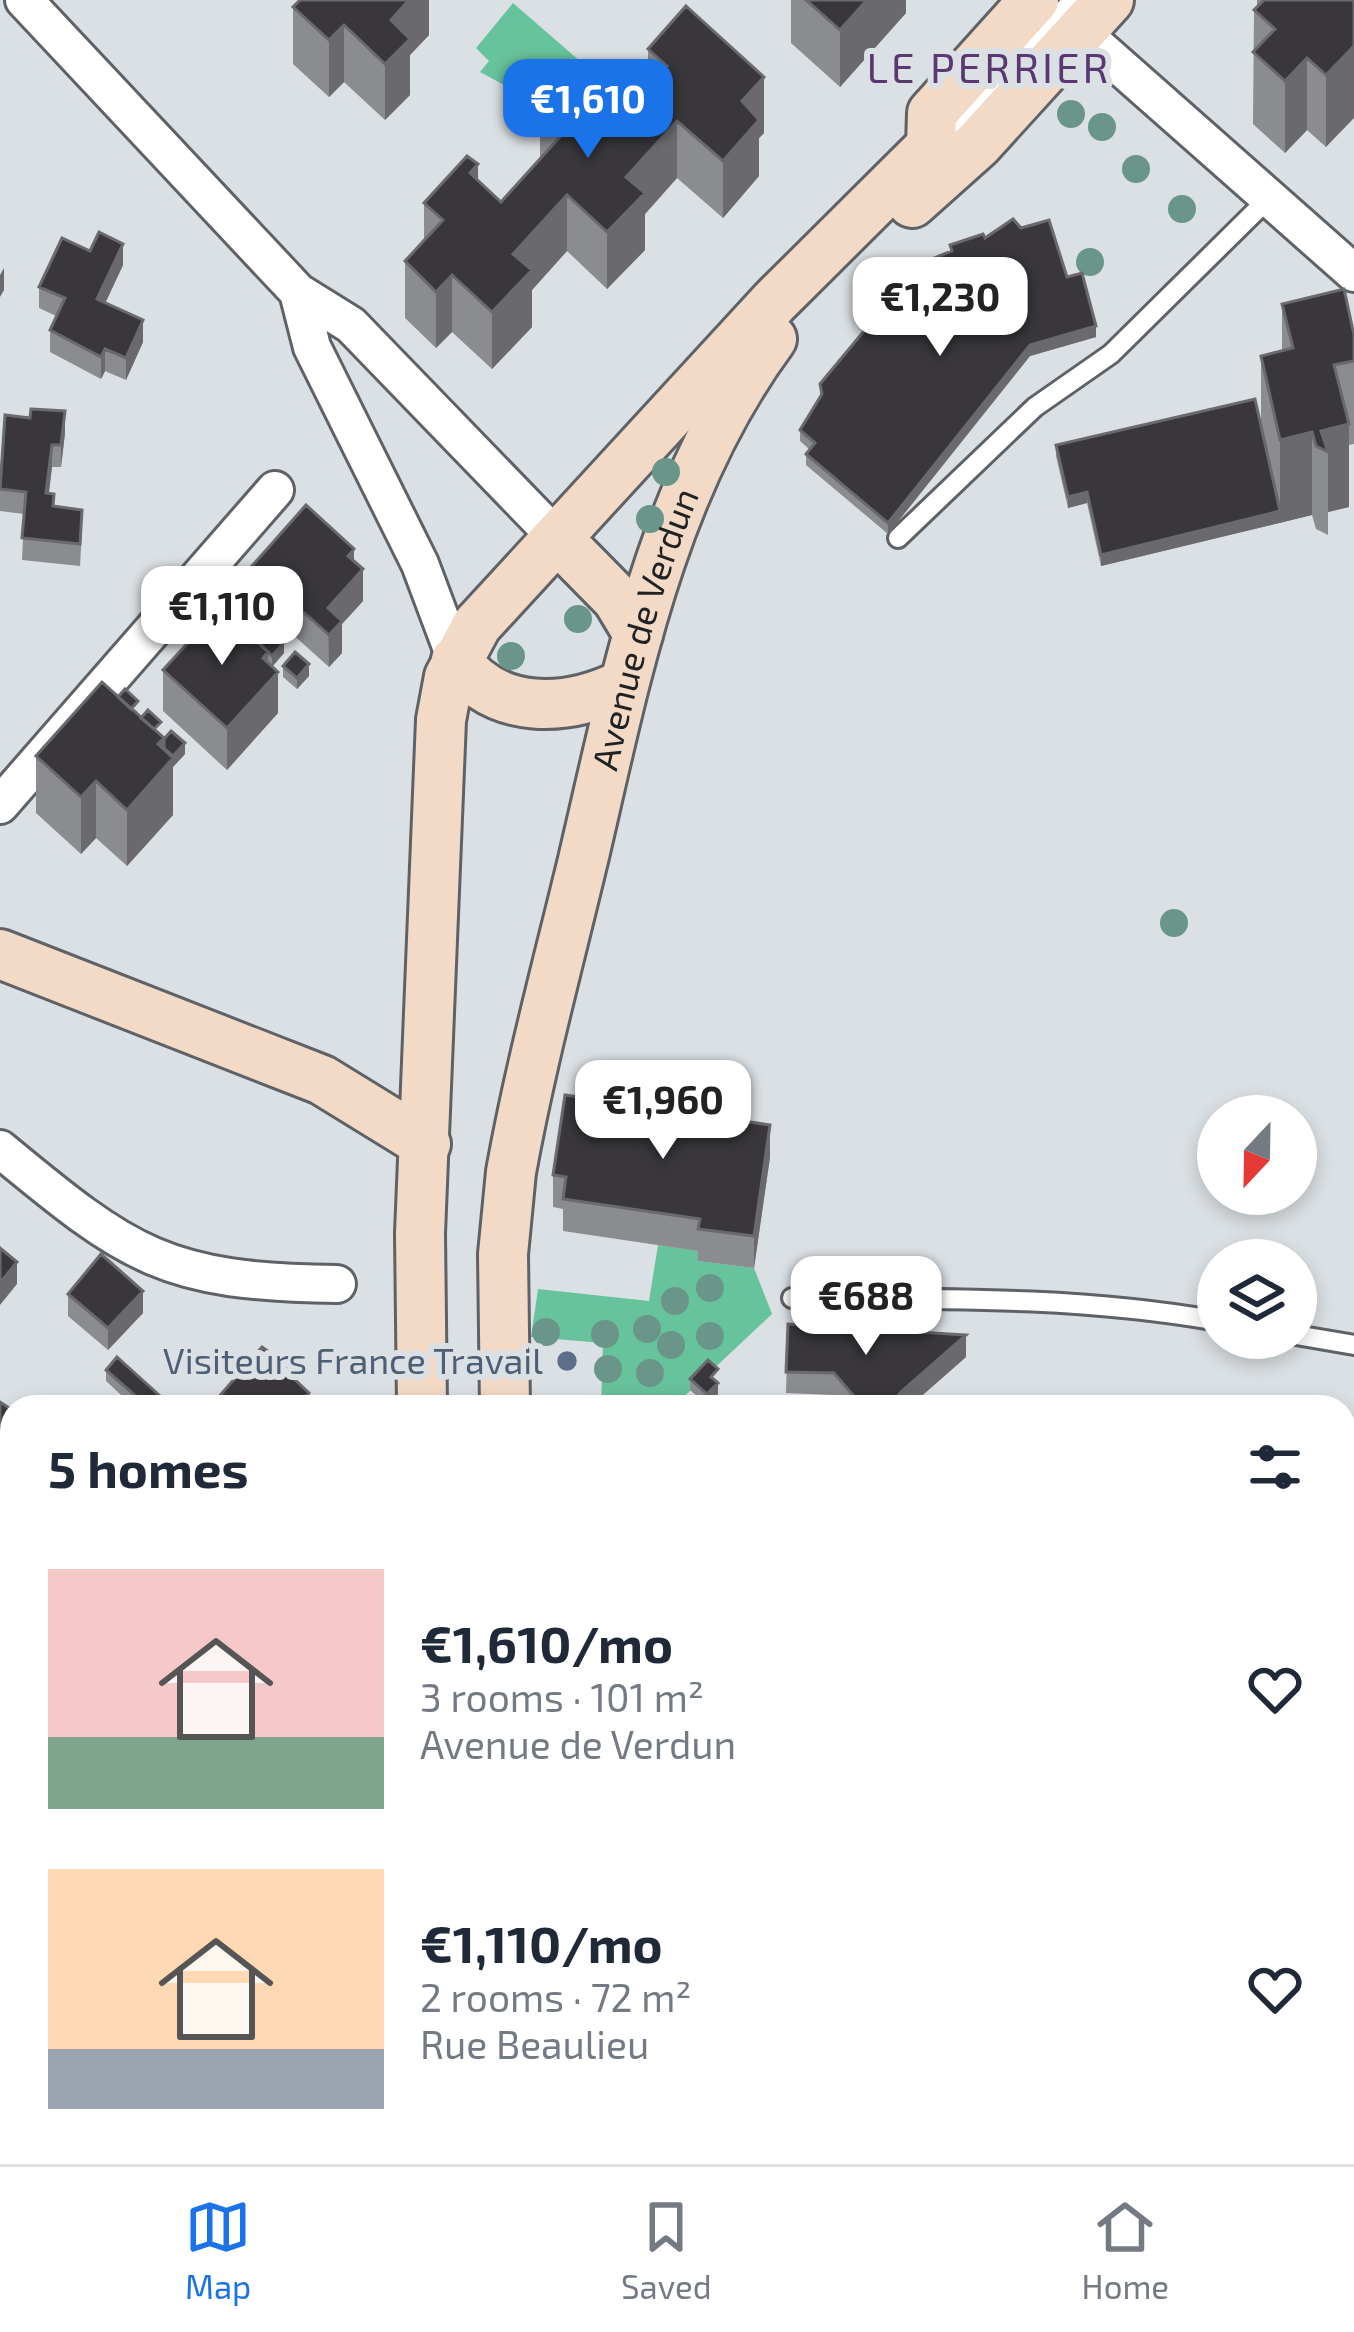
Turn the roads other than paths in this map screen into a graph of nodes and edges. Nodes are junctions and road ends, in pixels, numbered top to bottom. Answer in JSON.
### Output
{"nodes":[{"id":1,"x":24,"y":0,"type":"edge"},
{"id":2,"x":1034,"y":0,"type":"edge"},
{"id":3,"x":1087,"y":10,"type":"edge"},
{"id":4,"x":931,"y":146,"type":"junction"},
{"id":5,"x":1269,"y":198,"type":"junction"},
{"id":6,"x":1354,"y":273,"type":"edge"},
{"id":7,"x":298,"y":292,"type":"junction"},
{"id":8,"x":274,"y":490,"type":"dead end"},
{"id":9,"x":898,"y":538,"type":"dead end"},
{"id":10,"x":558,"y":539,"type":"junction"},
{"id":11,"x":638,"y":634,"type":"junction"},
{"id":12,"x":455,"y":660,"type":"junction"},
{"id":13,"x":625,"y":684,"type":"junction"},
{"id":14,"x":0,"y":805,"type":"edge"},
{"id":15,"x":0,"y":954,"type":"edge"},
{"id":16,"x":430,"y":1043,"type":"junction"},
{"id":17,"x":322,"y":1079,"type":"junction"},
{"id":18,"x":426,"y":1144,"type":"junction"},
{"id":19,"x":0,"y":1149,"type":"edge"},
{"id":20,"x":337,"y":1284,"type":"dead end"},
{"id":21,"x":792,"y":1298,"type":"dead end"},
{"id":22,"x":1197,"y":1318,"type":"edge"},
{"id":23,"x":1317,"y":1339,"type":"edge"},
{"id":24,"x":1354,"y":1345,"type":"edge"},
{"id":25,"x":422,"y":1395,"type":"edge"},
{"id":26,"x":505,"y":1395,"type":"edge"}],
"edges":[{"from":1,"to":7,"type":"street"},
{"from":2,"to":4,"type":"street","name":"Avenue de Verdun"},
{"from":3,"to":4,"type":"lane","name":"Avenue de Verdun"},
{"from":3,"to":5,"type":"street"},
{"from":3,"to":11,"type":"street","name":"Avenue de Verdun"},
{"from":4,"to":10,"type":"street","name":"Avenue de Verdun"},
{"from":5,"to":6,"type":"street"},
{"from":5,"to":9,"type":"lane"},
{"from":7,"to":10,"type":"street"},
{"from":7,"to":12,"type":"street"},
{"from":8,"to":14,"type":"street"},
{"from":10,"to":11,"type":"street"},
{"from":10,"to":12,"type":"street","name":"Avenue de Verdun"},
{"from":11,"to":13,"type":"street","name":"Avenue de Verdun"},
{"from":12,"to":13,"type":"street"},
{"from":12,"to":16,"type":"street","name":"Avenue de Verdun"},
{"from":13,"to":26,"type":"street","name":"Avenue de Verdun"},
{"from":15,"to":17,"type":"street"},
{"from":16,"to":17,"type":"street"},
{"from":16,"to":18,"type":"street","name":"Avenue de Verdun"},
{"from":17,"to":18,"type":"street"},
{"from":18,"to":25,"type":"street","name":"Avenue de Verdun"},
{"from":19,"to":20,"type":"street"},
{"from":21,"to":22,"type":"lane"},
{"from":23,"to":24,"type":"lane"}]}
